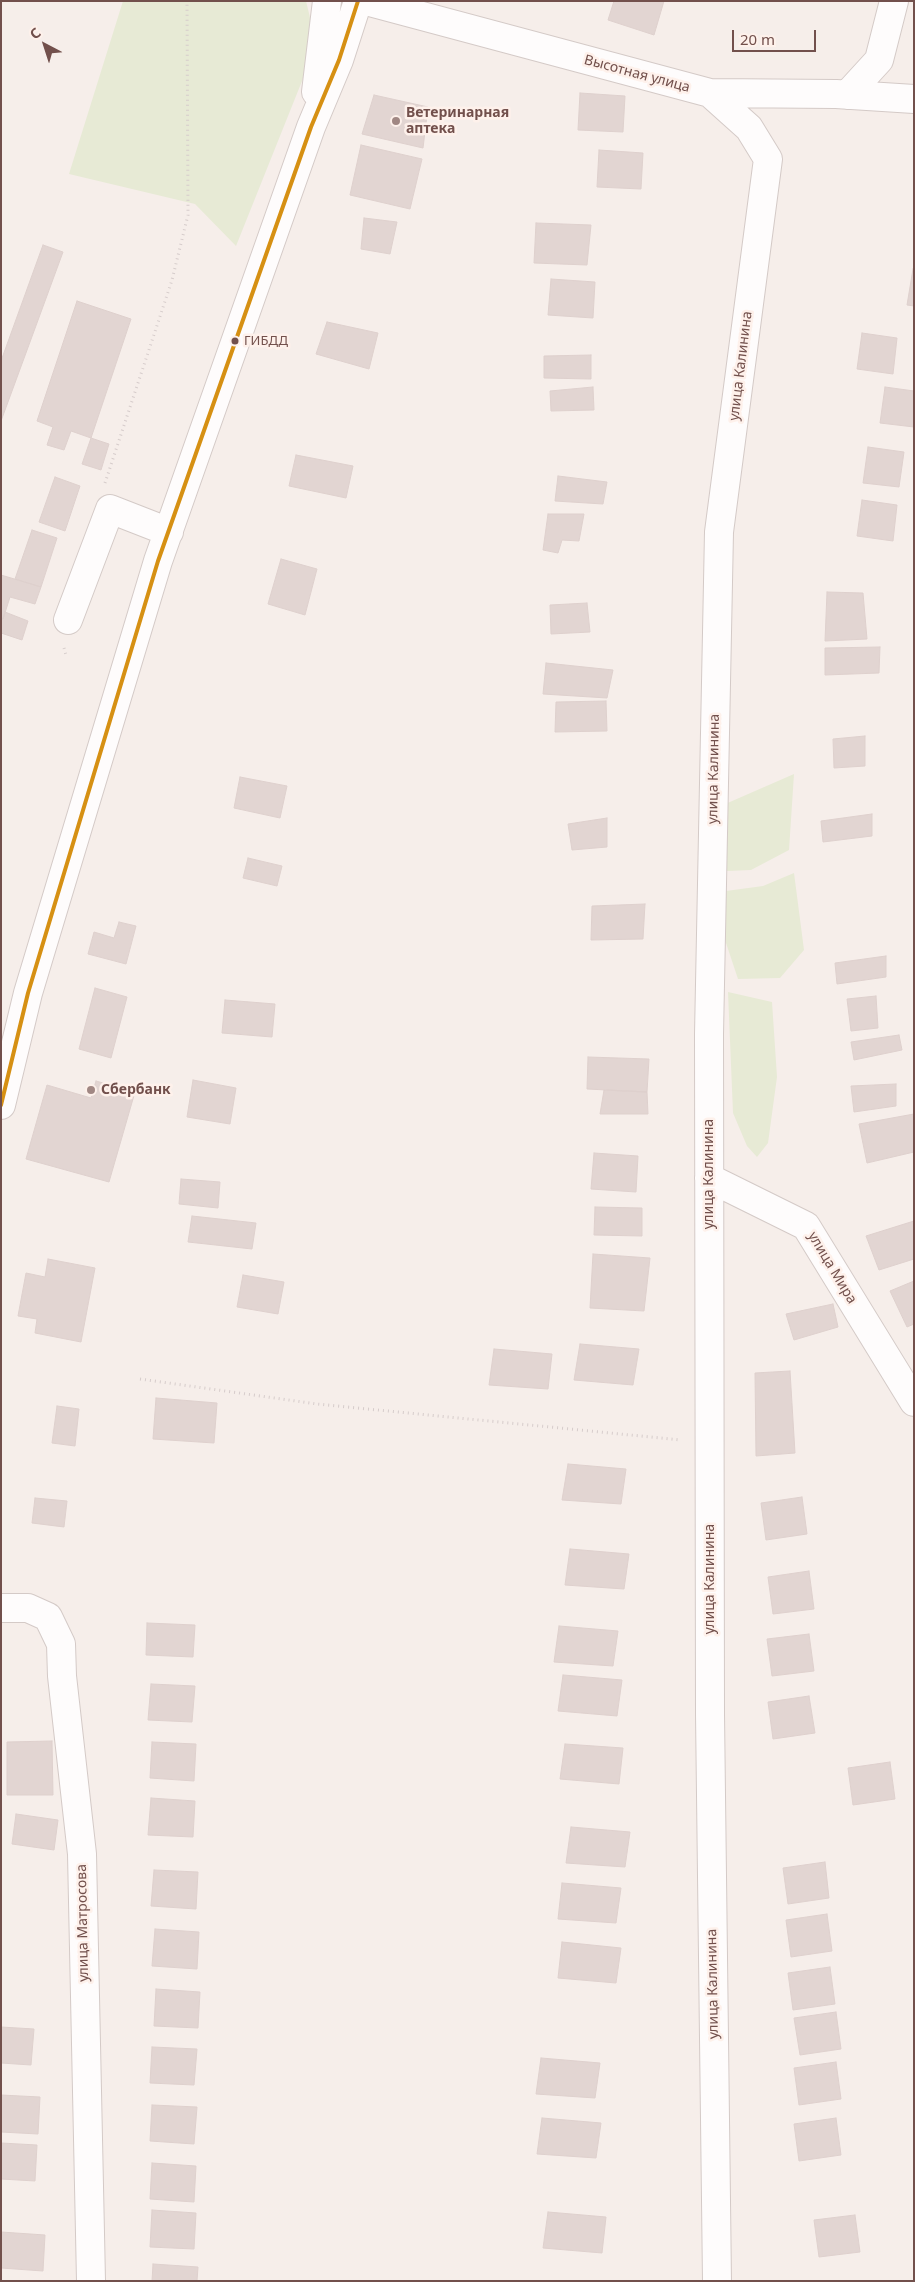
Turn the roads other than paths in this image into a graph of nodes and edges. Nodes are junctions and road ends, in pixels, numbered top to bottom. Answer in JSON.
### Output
{"nodes":[{"id":1,"x":327,"y":1,"type":"edge"},
{"id":2,"x":343,"y":1,"type":"edge"},
{"id":3,"x":358,"y":1,"type":"edge"},
{"id":4,"x":366,"y":1,"type":"edge"},
{"id":5,"x":894,"y":1,"type":"edge"},
{"id":6,"x":339,"y":60,"type":"junction"},
{"id":7,"x":710,"y":93,"type":"junction"},
{"id":8,"x":847,"y":94,"type":"junction"},
{"id":9,"x":914,"y":99,"type":"edge"},
{"id":10,"x":311,"y":127,"type":"junction"},
{"id":11,"x":168,"y":532,"type":"junction"},
{"id":12,"x":68,"y":620,"type":"dead end"},
{"id":13,"x":1,"y":1105,"type":"edge"},
{"id":14,"x":709,"y":1178,"type":"junction"},
{"id":15,"x":914,"y":1402,"type":"edge"},
{"id":16,"x":1,"y":1608,"type":"edge"},
{"id":17,"x":91,"y":2281,"type":"edge"},
{"id":18,"x":717,"y":2281,"type":"edge"}],
"edges":[{"from":1,"to":10,"type":"street"},
{"from":2,"to":6,"type":"street"},
{"from":3,"to":6,"type":"street"},
{"from":4,"to":7,"type":"street","name":"Высотная улица"},
{"from":5,"to":8,"type":"street"},
{"from":6,"to":10,"type":"street"},
{"from":7,"to":8,"type":"street","name":"Высотная улица"},
{"from":7,"to":14,"type":"street","name":"улица Калинина"},
{"from":8,"to":9,"type":"street","name":"Высотная улица"},
{"from":10,"to":11,"type":"street"},
{"from":11,"to":12,"type":"street"},
{"from":11,"to":13,"type":"street"},
{"from":14,"to":15,"type":"street","name":"улица Мира"},
{"from":14,"to":18,"type":"street","name":"улица Калинина"},
{"from":16,"to":17,"type":"street","name":"улица Матросова"}]}
